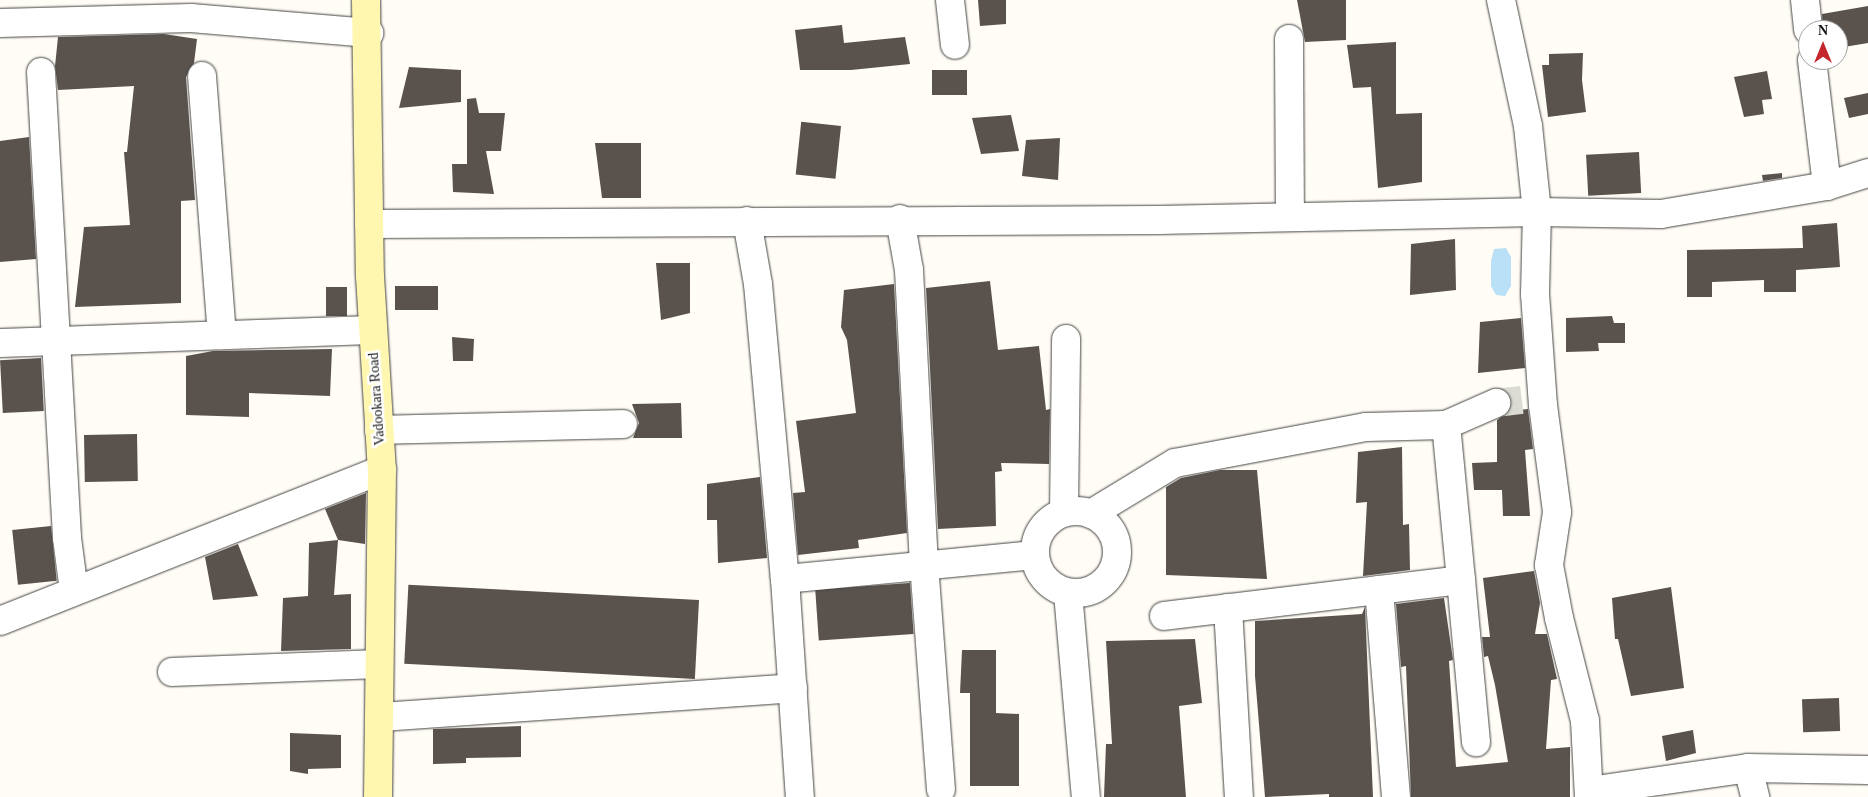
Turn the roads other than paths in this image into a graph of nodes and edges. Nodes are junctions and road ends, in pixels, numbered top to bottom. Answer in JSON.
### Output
{"nodes":[{"id":1,"x":366,"y":0,"type":"edge"},
{"id":2,"x":950,"y":0,"type":"edge"},
{"id":3,"x":1501,"y":0,"type":"edge"},
{"id":4,"x":1805,"y":0,"type":"edge"},
{"id":5,"x":1807,"y":20,"type":"edge"},
{"id":6,"x":0,"y":23,"type":"edge"},
{"id":7,"x":369,"y":33,"type":"junction"},
{"id":8,"x":1289,"y":40,"type":"dead end"},
{"id":9,"x":955,"y":45,"type":"dead end"},
{"id":10,"x":1813,"y":70,"type":"edge"},
{"id":11,"x":41,"y":72,"type":"dead end"},
{"id":12,"x":202,"y":76,"type":"dead end"},
{"id":13,"x":1868,"y":173,"type":"edge"},
{"id":14,"x":1827,"y":186,"type":"junction"},
{"id":15,"x":1537,"y":212,"type":"junction"},
{"id":16,"x":1290,"y":217,"type":"junction"},
{"id":17,"x":900,"y":219,"type":"junction"},
{"id":18,"x":747,"y":221,"type":"junction"},
{"id":19,"x":370,"y":224,"type":"junction"},
{"id":20,"x":372,"y":330,"type":"junction"},
{"id":21,"x":222,"y":335,"type":"junction"},
{"id":22,"x":1066,"y":339,"type":"dead end"},
{"id":23,"x":56,"y":341,"type":"junction"},
{"id":24,"x":0,"y":343,"type":"edge"},
{"id":25,"x":1520,"y":403,"type":"junction"},
{"id":26,"x":623,"y":424,"type":"dead end"},
{"id":27,"x":1446,"y":425,"type":"junction"},
{"id":28,"x":379,"y":430,"type":"junction"},
{"id":29,"x":382,"y":470,"type":"junction"},
{"id":30,"x":1064,"y":512,"type":"junction"},
{"id":31,"x":1091,"y":514,"type":"junction"},
{"id":32,"x":1034,"y":555,"type":"junction"},
{"id":33,"x":924,"y":564,"type":"junction"},
{"id":34,"x":785,"y":579,"type":"junction"},
{"id":35,"x":1461,"y":580,"type":"junction"},
{"id":36,"x":1380,"y":590,"type":"junction"},
{"id":37,"x":74,"y":592,"type":"junction"},
{"id":38,"x":1068,"y":593,"type":"junction"},
{"id":39,"x":1228,"y":608,"type":"junction"},
{"id":40,"x":1164,"y":616,"type":"dead end"},
{"id":41,"x":0,"y":621,"type":"edge"},
{"id":42,"x":378,"y":664,"type":"junction"},
{"id":43,"x":172,"y":672,"type":"dead end"},
{"id":44,"x":793,"y":688,"type":"junction"},
{"id":45,"x":381,"y":717,"type":"junction"},
{"id":46,"x":1476,"y":742,"type":"dead end"},
{"id":47,"x":1748,"y":768,"type":"junction"},
{"id":48,"x":1868,"y":770,"type":"edge"},
{"id":49,"x":941,"y":789,"type":"dead end"},
{"id":50,"x":1589,"y":794,"type":"edge"},
{"id":51,"x":378,"y":797,"type":"edge"},
{"id":52,"x":800,"y":797,"type":"edge"},
{"id":53,"x":1086,"y":797,"type":"edge"},
{"id":54,"x":1239,"y":797,"type":"edge"},
{"id":55,"x":1396,"y":797,"type":"edge"},
{"id":56,"x":1755,"y":797,"type":"edge"}],
"edges":[{"from":1,"to":7,"type":"main road","name":"Vadookara Road"},
{"from":2,"to":9,"type":"street"},
{"from":3,"to":15,"type":"street"},
{"from":4,"to":5,"type":"street"},
{"from":6,"to":7,"type":"street"},
{"from":7,"to":19,"type":"main road","name":"Vadookara Road"},
{"from":8,"to":16,"type":"street"},
{"from":10,"to":14,"type":"street"},
{"from":11,"to":23,"type":"street"},
{"from":12,"to":21,"type":"street"},
{"from":13,"to":14,"type":"street"},
{"from":14,"to":15,"type":"street"},
{"from":15,"to":16,"type":"street"},
{"from":15,"to":25,"type":"street"},
{"from":16,"to":17,"type":"street"},
{"from":17,"to":18,"type":"street"},
{"from":17,"to":33,"type":"street"},
{"from":18,"to":19,"type":"street"},
{"from":18,"to":34,"type":"street"},
{"from":19,"to":20,"type":"main road","name":"Vadookara Road"},
{"from":20,"to":21,"type":"street"},
{"from":20,"to":28,"type":"main road","name":"Vadookara Road"},
{"from":21,"to":23,"type":"street"},
{"from":22,"to":30,"type":"street"},
{"from":23,"to":24,"type":"street"},
{"from":23,"to":37,"type":"street"},
{"from":25,"to":27,"type":"street"},
{"from":25,"to":50,"type":"street"},
{"from":26,"to":28,"type":"street"},
{"from":27,"to":31,"type":"street"},
{"from":27,"to":35,"type":"street"},
{"from":28,"to":29,"type":"main road","name":"Vadookara Road"},
{"from":29,"to":37,"type":"street"},
{"from":29,"to":42,"type":"main road","name":"Vadookara Road"},
{"from":30,"to":31,"type":"street"},
{"from":30,"to":32,"type":"street"},
{"from":31,"to":38,"type":"street"},
{"from":32,"to":33,"type":"street"},
{"from":32,"to":38,"type":"street"},
{"from":33,"to":34,"type":"street"},
{"from":33,"to":49,"type":"street"},
{"from":34,"to":44,"type":"street"},
{"from":35,"to":36,"type":"street"},
{"from":35,"to":46,"type":"street"},
{"from":36,"to":39,"type":"street"},
{"from":36,"to":55,"type":"street"},
{"from":37,"to":41,"type":"street"},
{"from":38,"to":53,"type":"street"},
{"from":39,"to":40,"type":"street"},
{"from":39,"to":54,"type":"street"},
{"from":42,"to":43,"type":"street"},
{"from":42,"to":45,"type":"main road","name":"Vadookara Road"},
{"from":44,"to":45,"type":"street"},
{"from":44,"to":52,"type":"street"},
{"from":45,"to":51,"type":"main road","name":"Vadookara Road"},
{"from":47,"to":48,"type":"street"},
{"from":47,"to":50,"type":"street"},
{"from":47,"to":56,"type":"street"}]}
